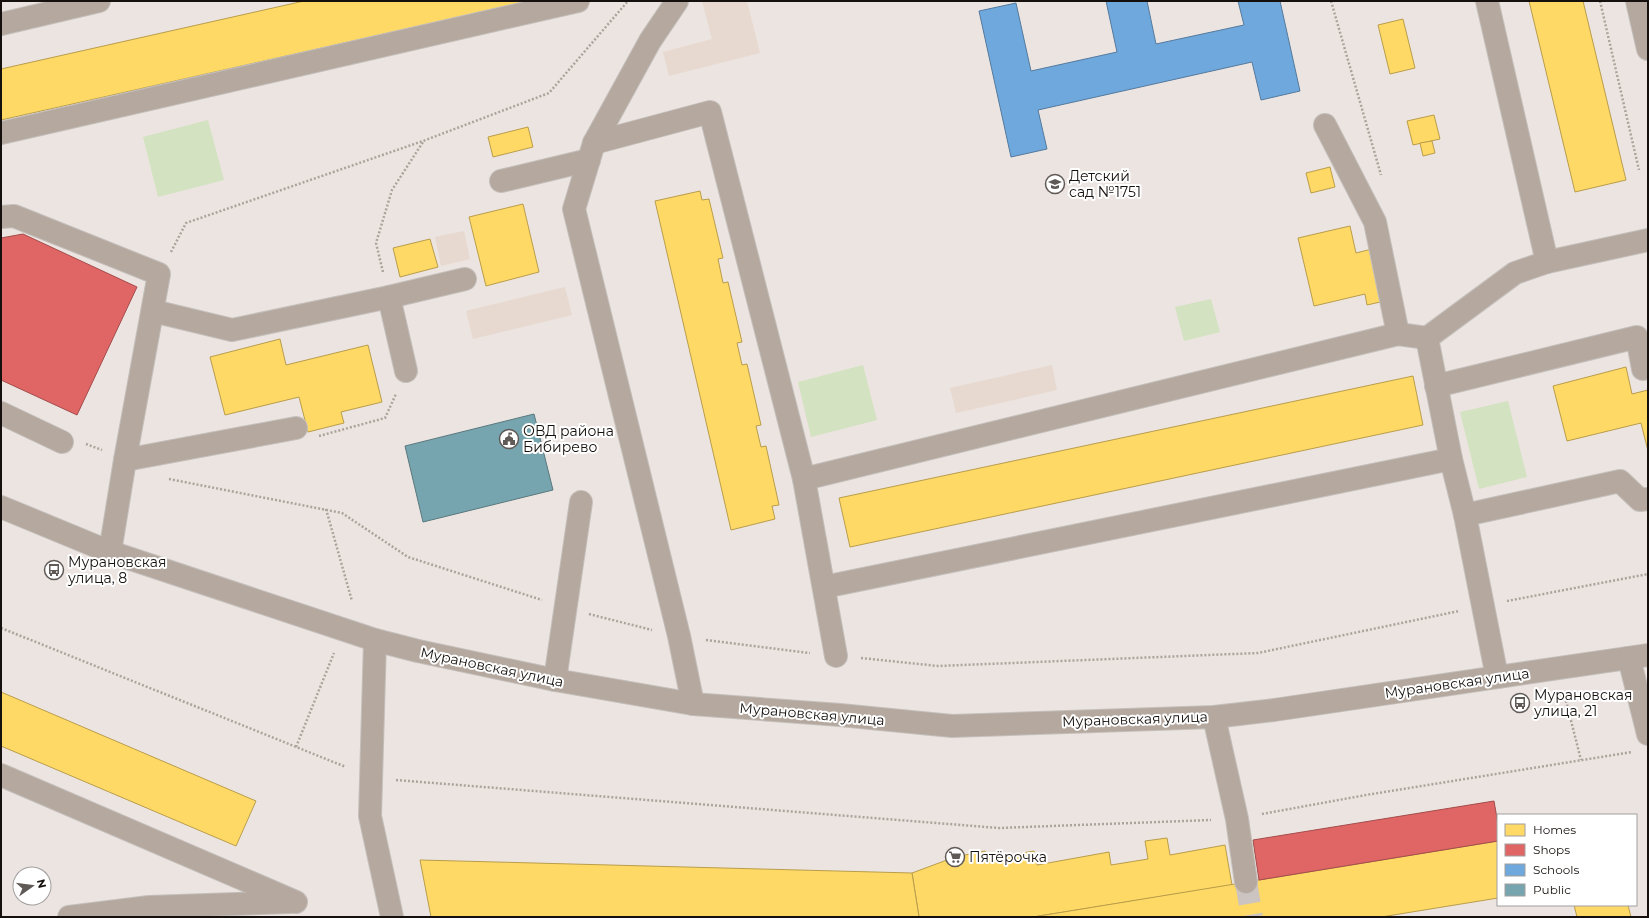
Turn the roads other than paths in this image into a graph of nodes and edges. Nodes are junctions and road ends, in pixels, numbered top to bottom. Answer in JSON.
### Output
{"nodes":[{"id":1,"x":99,"y":1,"type":"edge"},
{"id":2,"x":578,"y":1,"type":"edge"},
{"id":3,"x":677,"y":1,"type":"edge"},
{"id":4,"x":1487,"y":1,"type":"edge"},
{"id":5,"x":1637,"y":1,"type":"edge"},
{"id":6,"x":1,"y":24,"type":"edge"},
{"id":7,"x":1648,"y":49,"type":"edge"},
{"id":8,"x":1325,"y":125,"type":"dead end"},
{"id":9,"x":1,"y":133,"type":"edge"},
{"id":10,"x":592,"y":151,"type":"junction"},
{"id":11,"x":501,"y":181,"type":"dead end"},
{"id":12,"x":1,"y":217,"type":"edge"},
{"id":13,"x":1648,"y":240,"type":"edge"},
{"id":14,"x":1547,"y":262,"type":"junction"},
{"id":15,"x":465,"y":279,"type":"dead end"},
{"id":16,"x":389,"y":297,"type":"junction"},
{"id":17,"x":152,"y":311,"type":"junction"},
{"id":18,"x":1398,"y":334,"type":"junction"},
{"id":19,"x":1427,"y":338,"type":"junction"},
{"id":20,"x":1644,"y":369,"type":"dead end"},
{"id":21,"x":406,"y":371,"type":"road end"},
{"id":22,"x":1436,"y":386,"type":"junction"},
{"id":23,"x":1,"y":413,"type":"edge"},
{"id":24,"x":296,"y":428,"type":"road end"},
{"id":25,"x":72,"y":442,"type":"road end"},
{"id":26,"x":1451,"y":459,"type":"junction"},
{"id":27,"x":125,"y":460,"type":"junction"},
{"id":28,"x":804,"y":479,"type":"junction"},
{"id":29,"x":1648,"y":499,"type":"edge"},
{"id":30,"x":582,"y":502,"type":"dead end"},
{"id":31,"x":1,"y":507,"type":"edge"},
{"id":32,"x":1465,"y":516,"type":"junction"},
{"id":33,"x":110,"y":552,"type":"junction"},
{"id":34,"x":824,"y":587,"type":"junction"},
{"id":35,"x":375,"y":640,"type":"junction"},
{"id":36,"x":836,"y":656,"type":"road end"},
{"id":37,"x":1639,"y":656,"type":"edge"},
{"id":38,"x":1497,"y":677,"type":"junction"},
{"id":39,"x":555,"y":680,"type":"junction"},
{"id":40,"x":693,"y":704,"type":"junction"},
{"id":41,"x":1214,"y":717,"type":"junction"},
{"id":42,"x":1648,"y":734,"type":"edge"},
{"id":43,"x":1,"y":775,"type":"edge"},
{"id":44,"x":1246,"y":882,"type":"tunnel mouth"},
{"id":45,"x":69,"y":917,"type":"edge"},
{"id":46,"x":392,"y":917,"type":"edge"}],
"edges":[{"from":1,"to":6,"type":"street"},
{"from":2,"to":9,"type":"street"},
{"from":3,"to":10,"type":"street"},
{"from":4,"to":14,"type":"street"},
{"from":5,"to":7,"type":"street"},
{"from":8,"to":18,"type":"street"},
{"from":10,"to":11,"type":"street"},
{"from":10,"to":28,"type":"street"},
{"from":10,"to":40,"type":"street"},
{"from":12,"to":17,"type":"street"},
{"from":13,"to":14,"type":"street"},
{"from":14,"to":19,"type":"street"},
{"from":15,"to":16,"type":"street"},
{"from":16,"to":17,"type":"street"},
{"from":16,"to":21,"type":"street"},
{"from":17,"to":27,"type":"street"},
{"from":18,"to":19,"type":"street"},
{"from":18,"to":28,"type":"street"},
{"from":19,"to":22,"type":"street"},
{"from":20,"to":22,"type":"street"},
{"from":22,"to":26,"type":"street"},
{"from":23,"to":25,"type":"street"},
{"from":24,"to":27,"type":"street"},
{"from":26,"to":32,"type":"street"},
{"from":26,"to":34,"type":"street"},
{"from":27,"to":33,"type":"street"},
{"from":28,"to":34,"type":"street"},
{"from":29,"to":32,"type":"street"},
{"from":30,"to":39,"type":"street"},
{"from":31,"to":33,"type":"street","name":"Мурановская улица"},
{"from":32,"to":38,"type":"street"},
{"from":33,"to":35,"type":"street","name":"Мурановская улица"},
{"from":34,"to":36,"type":"street"},
{"from":35,"to":39,"type":"street","name":"Мурановская улица"},
{"from":35,"to":46,"type":"street"},
{"from":37,"to":38,"type":"street","name":"Мурановская улица"},
{"from":37,"to":42,"type":"street"},
{"from":38,"to":41,"type":"street","name":"Мурановская улица"},
{"from":39,"to":40,"type":"street","name":"Мурановская улица"},
{"from":40,"to":41,"type":"street","name":"Мурановская улица"},
{"from":41,"to":44,"type":"street"},
{"from":43,"to":45,"type":"street"}]}
